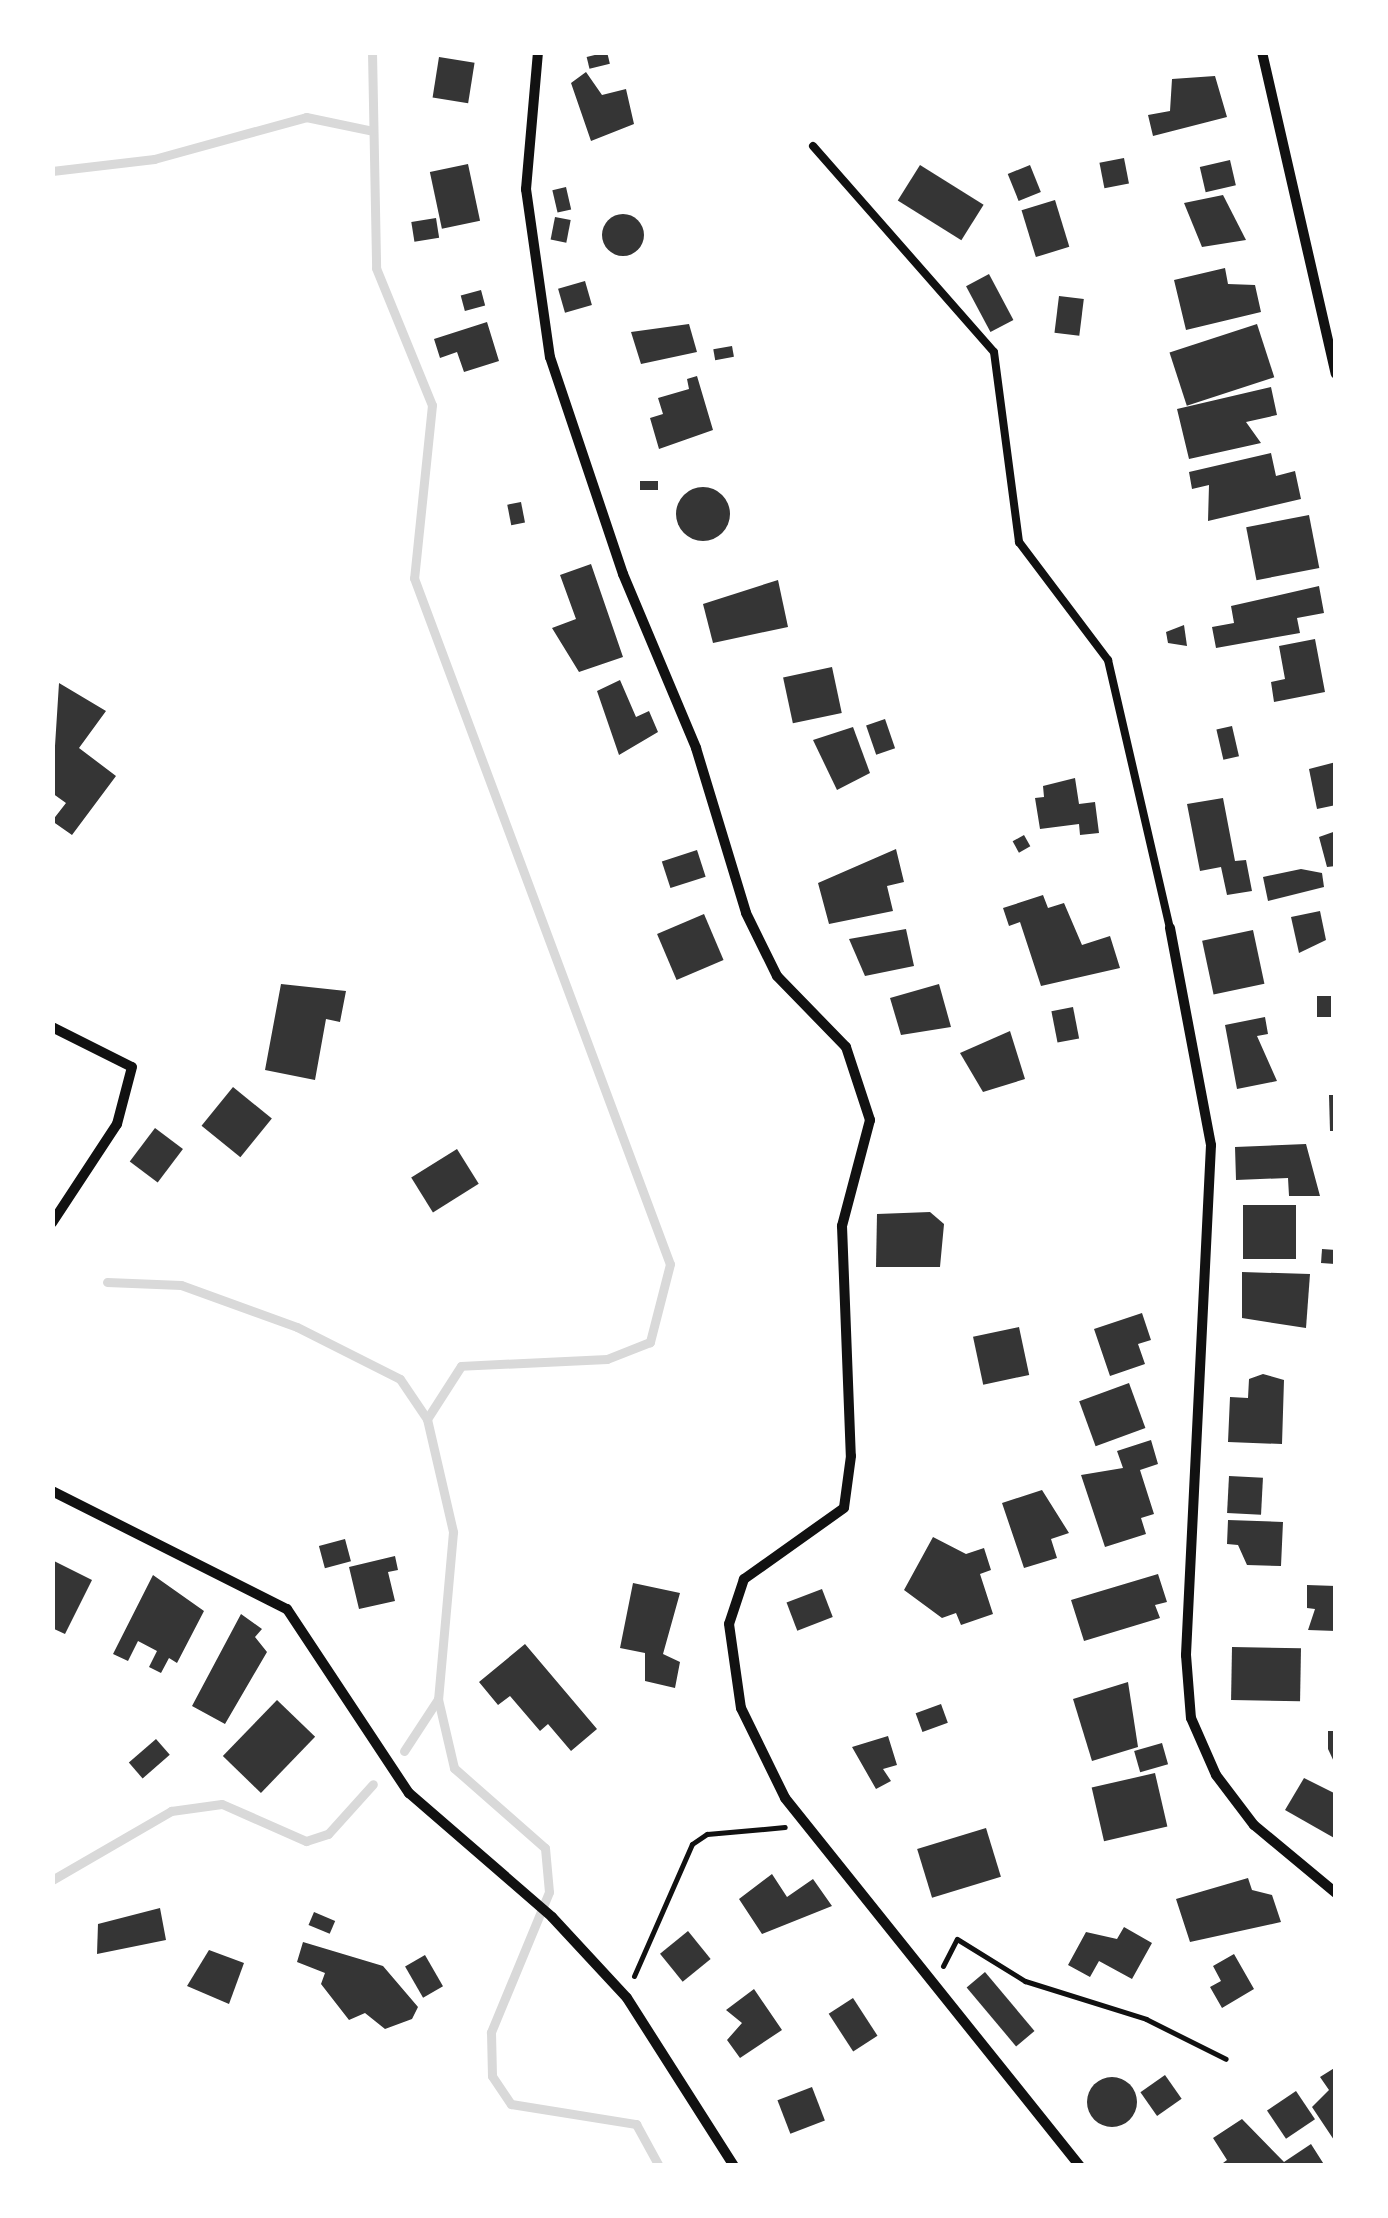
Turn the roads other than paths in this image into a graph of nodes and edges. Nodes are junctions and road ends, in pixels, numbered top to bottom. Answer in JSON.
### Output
{"nodes":[{"id":1,"x":538,"y":52,"type":"edge"},
{"id":2,"x":1262,"y":52,"type":"edge"},
{"id":3,"x":813,"y":146,"type":"dead end"},
{"id":4,"x":1336,"y":374,"type":"edge"},
{"id":5,"x":1170,"y":928,"type":"joint"},
{"id":6,"x":52,"y":1027,"type":"edge"},
{"id":7,"x":52,"y":1223,"type":"edge"},
{"id":8,"x":52,"y":1492,"type":"edge"},
{"id":9,"x":1336,"y":1892,"type":"edge"},
{"id":10,"x":734,"y":2166,"type":"edge"},
{"id":11,"x":1080,"y":2166,"type":"edge"}],
"edges":[{"from":1,"to":11,"type":"street"},
{"from":2,"to":4,"type":"street"},
{"from":3,"to":5,"type":"lane"},
{"from":5,"to":9,"type":"street"},
{"from":6,"to":7,"type":"street"},
{"from":8,"to":10,"type":"street"}]}
